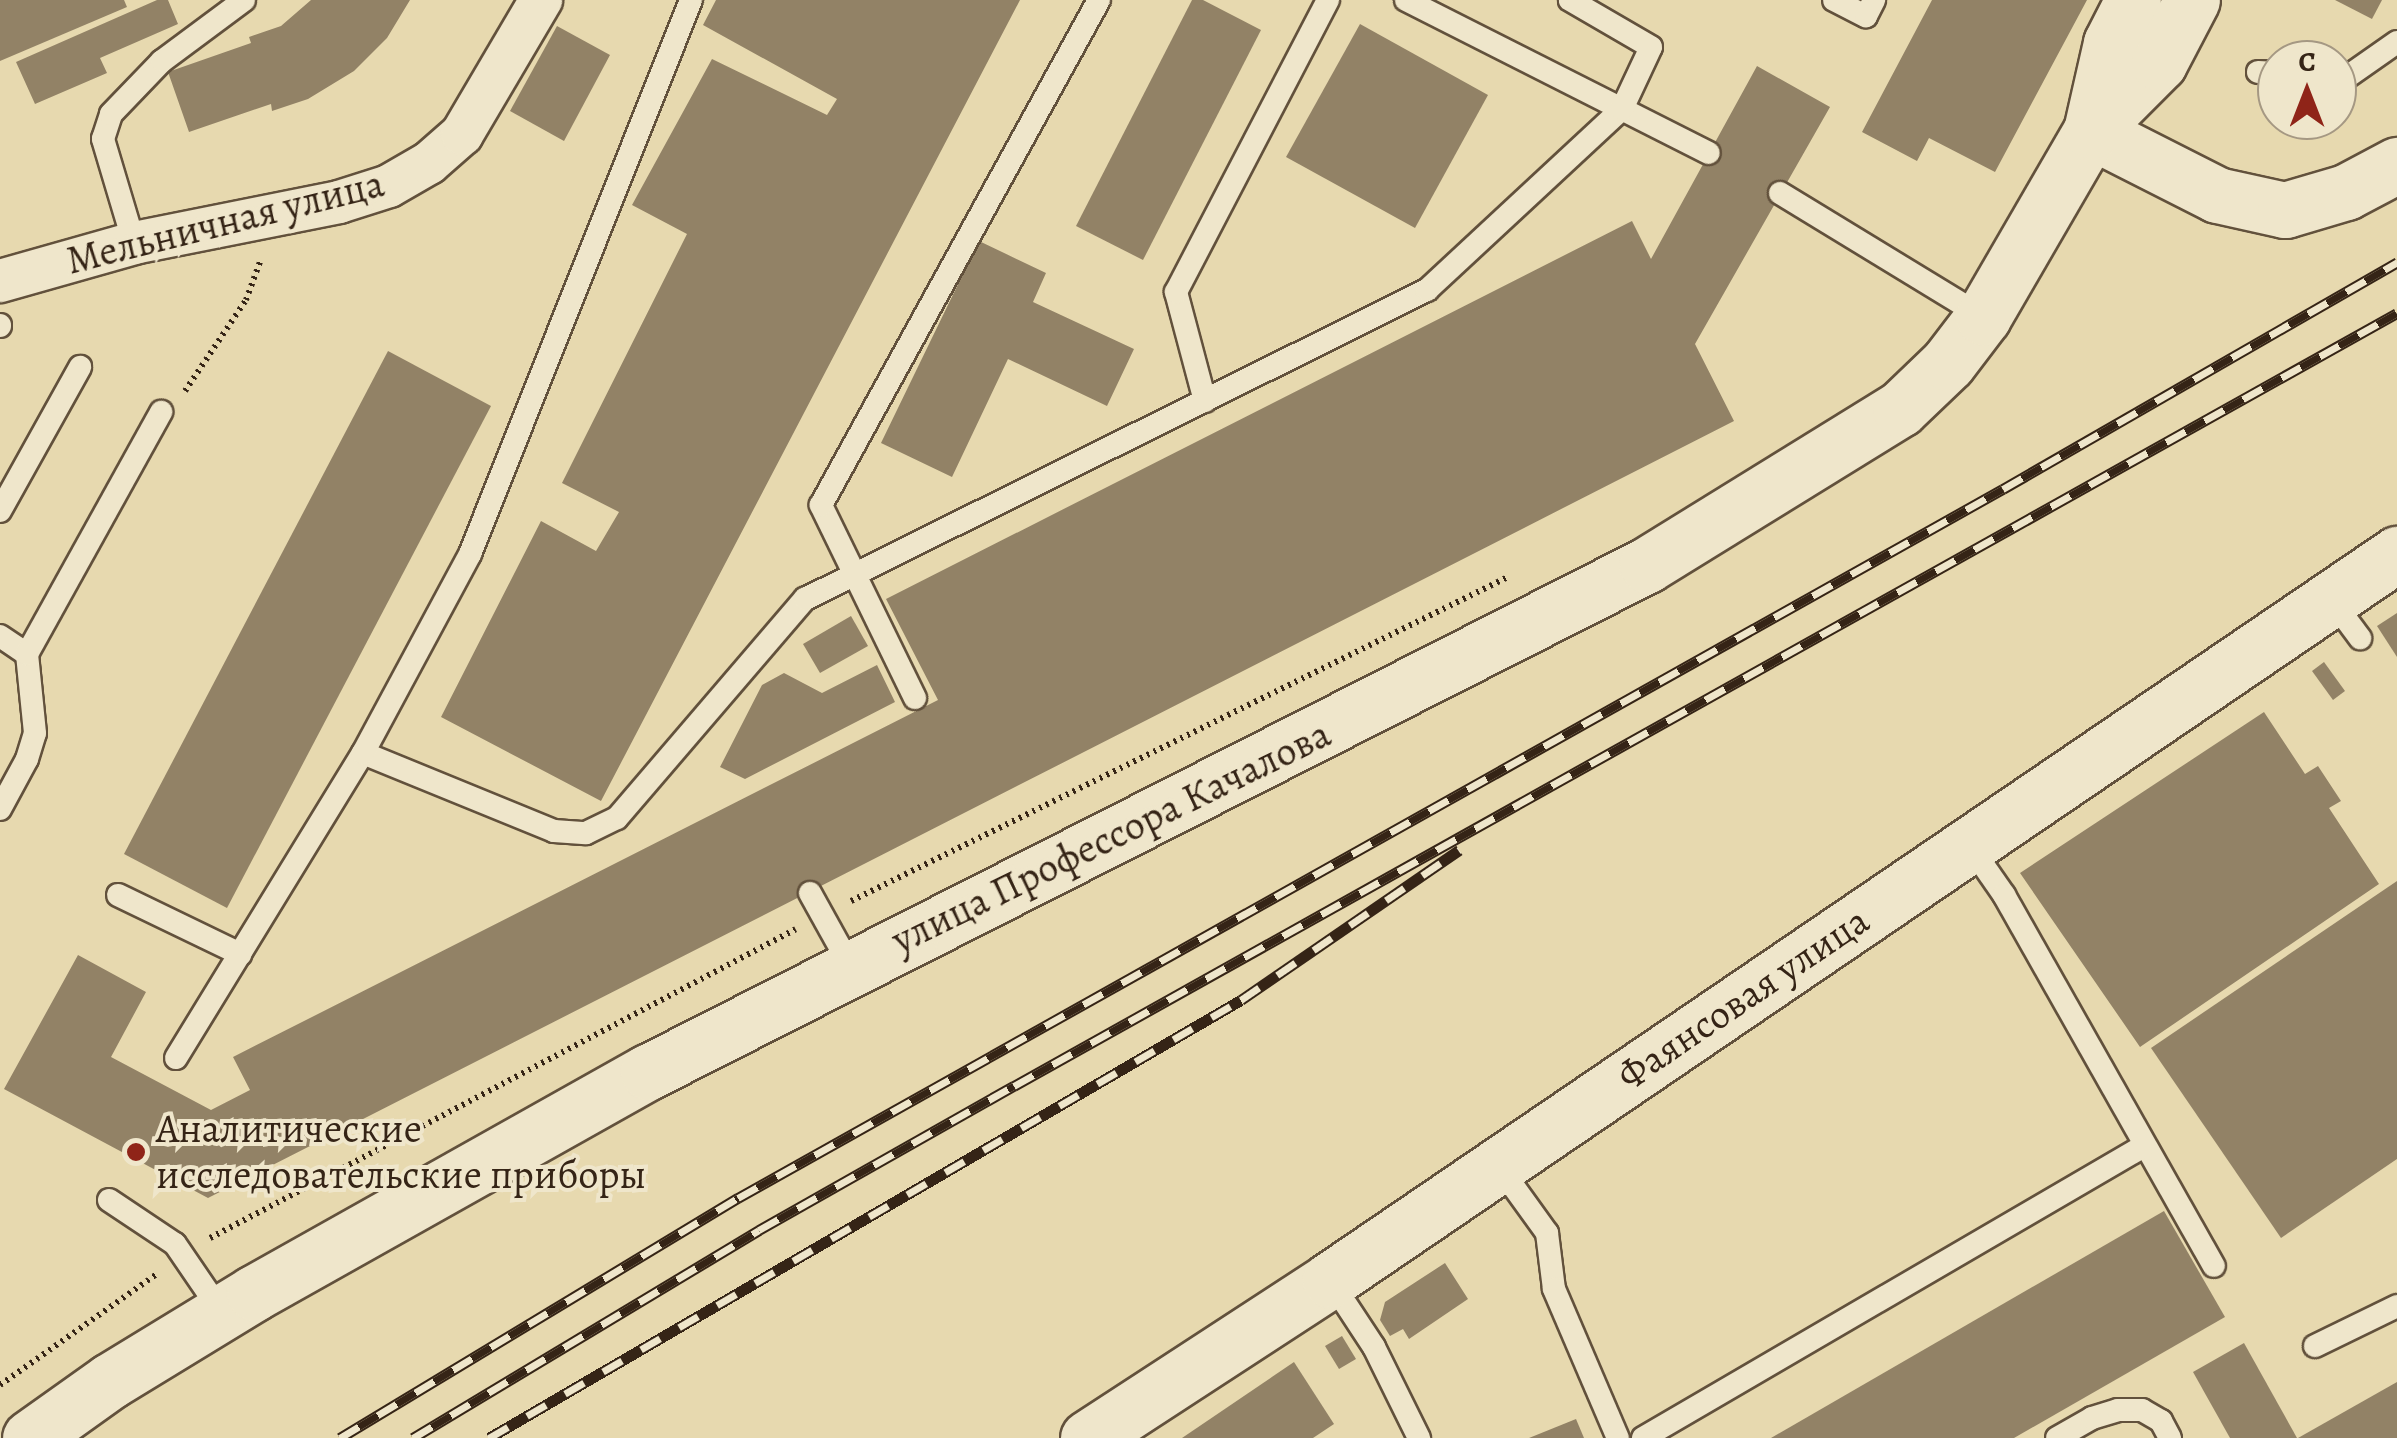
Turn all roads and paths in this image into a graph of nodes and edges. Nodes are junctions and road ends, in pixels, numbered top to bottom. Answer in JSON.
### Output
{"nodes":[{"id":1,"x":244,"y":0,"type":"edge"},
{"id":2,"x":541,"y":0,"type":"edge"},
{"id":3,"x":691,"y":0,"type":"edge"},
{"id":4,"x":1099,"y":0,"type":"edge"},
{"id":5,"x":1328,"y":0,"type":"edge"},
{"id":6,"x":1406,"y":0,"type":"edge"},
{"id":7,"x":1570,"y":0,"type":"edge"},
{"id":8,"x":1834,"y":0,"type":"edge"},
{"id":9,"x":1874,"y":0,"type":"edge"},
{"id":10,"x":2134,"y":0,"type":"edge"},
{"id":11,"x":2192,"y":0,"type":"edge"},
{"id":12,"x":2397,"y":42,"type":"edge"},
{"id":13,"x":2357,"y":69,"type":"edge"},
{"id":14,"x":1622,"y":109,"type":"junction"},
{"id":15,"x":2091,"y":131,"type":"junction"},
{"id":16,"x":1709,"y":154,"type":"dead end"},
{"id":17,"x":2397,"y":165,"type":"edge"},
{"id":18,"x":1780,"y":193,"type":"dead end"},
{"id":19,"x":276,"y":216,"type":"junction"},
{"id":20,"x":134,"y":243,"type":"junction"},
{"id":21,"x":0,"y":281,"type":"edge"},
{"id":22,"x":1983,"y":317,"type":"junction"},
{"id":23,"x":80,"y":367,"type":"dead end"},
{"id":24,"x":1205,"y":400,"type":"junction"},
{"id":25,"x":161,"y":412,"type":"joint"},
{"id":26,"x":0,"y":511,"type":"edge"},
{"id":27,"x":2397,"y":554,"type":"edge"},
{"id":28,"x":853,"y":576,"type":"junction"},
{"id":29,"x":1510,"y":576,"type":"dead end"},
{"id":30,"x":0,"y":636,"type":"edge"},
{"id":31,"x":27,"y":654,"type":"junction"},
{"id":32,"x":914,"y":698,"type":"dead end"},
{"id":33,"x":364,"y":753,"type":"junction"},
{"id":34,"x":0,"y":809,"type":"edge"},
{"id":35,"x":1969,"y":844,"type":"junction"},
{"id":36,"x":810,"y":894,"type":"dead end"},
{"id":37,"x":118,"y":895,"type":"dead end"},
{"id":38,"x":822,"y":915,"type":"junction"},
{"id":39,"x":240,"y":954,"type":"junction"},
{"id":40,"x":852,"y":967,"type":"junction"},
{"id":41,"x":176,"y":1058,"type":"dead end"},
{"id":42,"x":2144,"y":1146,"type":"junction"},
{"id":43,"x":1498,"y":1165,"type":"junction"},
{"id":44,"x":109,"y":1200,"type":"dead end"},
{"id":45,"x":205,"y":1240,"type":"dead end"},
{"id":46,"x":174,"y":1262,"type":"dead end"},
{"id":47,"x":2214,"y":1266,"type":"dead end"},
{"id":48,"x":1330,"y":1280,"type":"junction"},
{"id":49,"x":2397,"y":1306,"type":"edge"},
{"id":50,"x":222,"y":1313,"type":"junction"},
{"id":51,"x":2315,"y":1346,"type":"dead end"},
{"id":52,"x":0,"y":1385,"type":"edge"},
{"id":53,"x":30,"y":1438,"type":"edge"},
{"id":54,"x":1088,"y":1438,"type":"edge"},
{"id":55,"x":1419,"y":1438,"type":"edge"},
{"id":56,"x":1618,"y":1438,"type":"edge"},
{"id":57,"x":1643,"y":1438,"type":"edge"},
{"id":58,"x":2057,"y":1438,"type":"edge"},
{"id":59,"x":2170,"y":1438,"type":"edge"}],
"edges":[{"from":1,"to":20,"type":"lane"},
{"from":2,"to":19,"type":"street","name":"Мельничная улица"},
{"from":3,"to":33,"type":"lane"},
{"from":4,"to":28,"type":"lane"},
{"from":5,"to":24,"type":"lane"},
{"from":6,"to":14,"type":"lane"},
{"from":7,"to":14,"type":"lane"},
{"from":8,"to":9,"type":"lane"},
{"from":10,"to":15,"type":"street","name":"улица Профессора Качалова"},
{"from":11,"to":15,"type":"street","name":"улица Профессора Качалова"},
{"from":12,"to":13,"type":"lane"},
{"from":14,"to":16,"type":"lane"},
{"from":14,"to":24,"type":"lane"},
{"from":15,"to":17,"type":"street"},
{"from":15,"to":22,"type":"street","name":"улица Профессора Качалова"},
{"from":18,"to":22,"type":"lane"},
{"from":19,"to":20,"type":"street","name":"Мельничная улица"},
{"from":19,"to":25,"type":"path"},
{"from":20,"to":21,"type":"street","name":"Мельничная улица"},
{"from":22,"to":40,"type":"street","name":"улица Профессора Качалова"},
{"from":23,"to":26,"type":"lane"},
{"from":24,"to":28,"type":"lane"},
{"from":25,"to":31,"type":"lane"},
{"from":27,"to":35,"type":"street","name":"Фаянсовая улица"},
{"from":28,"to":32,"type":"lane"},
{"from":28,"to":33,"type":"lane"},
{"from":29,"to":38,"type":"path"},
{"from":30,"to":31,"type":"lane"},
{"from":31,"to":34,"type":"lane"},
{"from":33,"to":39,"type":"lane"},
{"from":35,"to":42,"type":"lane"},
{"from":35,"to":43,"type":"street","name":"Фаянсовая улица"},
{"from":36,"to":38,"type":"lane"},
{"from":37,"to":39,"type":"lane"},
{"from":38,"to":40,"type":"lane"},
{"from":38,"to":45,"type":"path"},
{"from":39,"to":41,"type":"lane"},
{"from":40,"to":50,"type":"street","name":"улица Профессора Качалова"},
{"from":42,"to":47,"type":"lane"},
{"from":42,"to":57,"type":"lane"},
{"from":43,"to":48,"type":"street","name":"Фаянсовая улица"},
{"from":43,"to":56,"type":"lane"},
{"from":44,"to":50,"type":"lane"},
{"from":46,"to":52,"type":"path"},
{"from":48,"to":54,"type":"street","name":"Фаянсовая улица"},
{"from":48,"to":55,"type":"lane"},
{"from":49,"to":51,"type":"lane"},
{"from":50,"to":53,"type":"street","name":"улица Профессора Качалова"},
{"from":58,"to":59,"type":"lane"}]}
